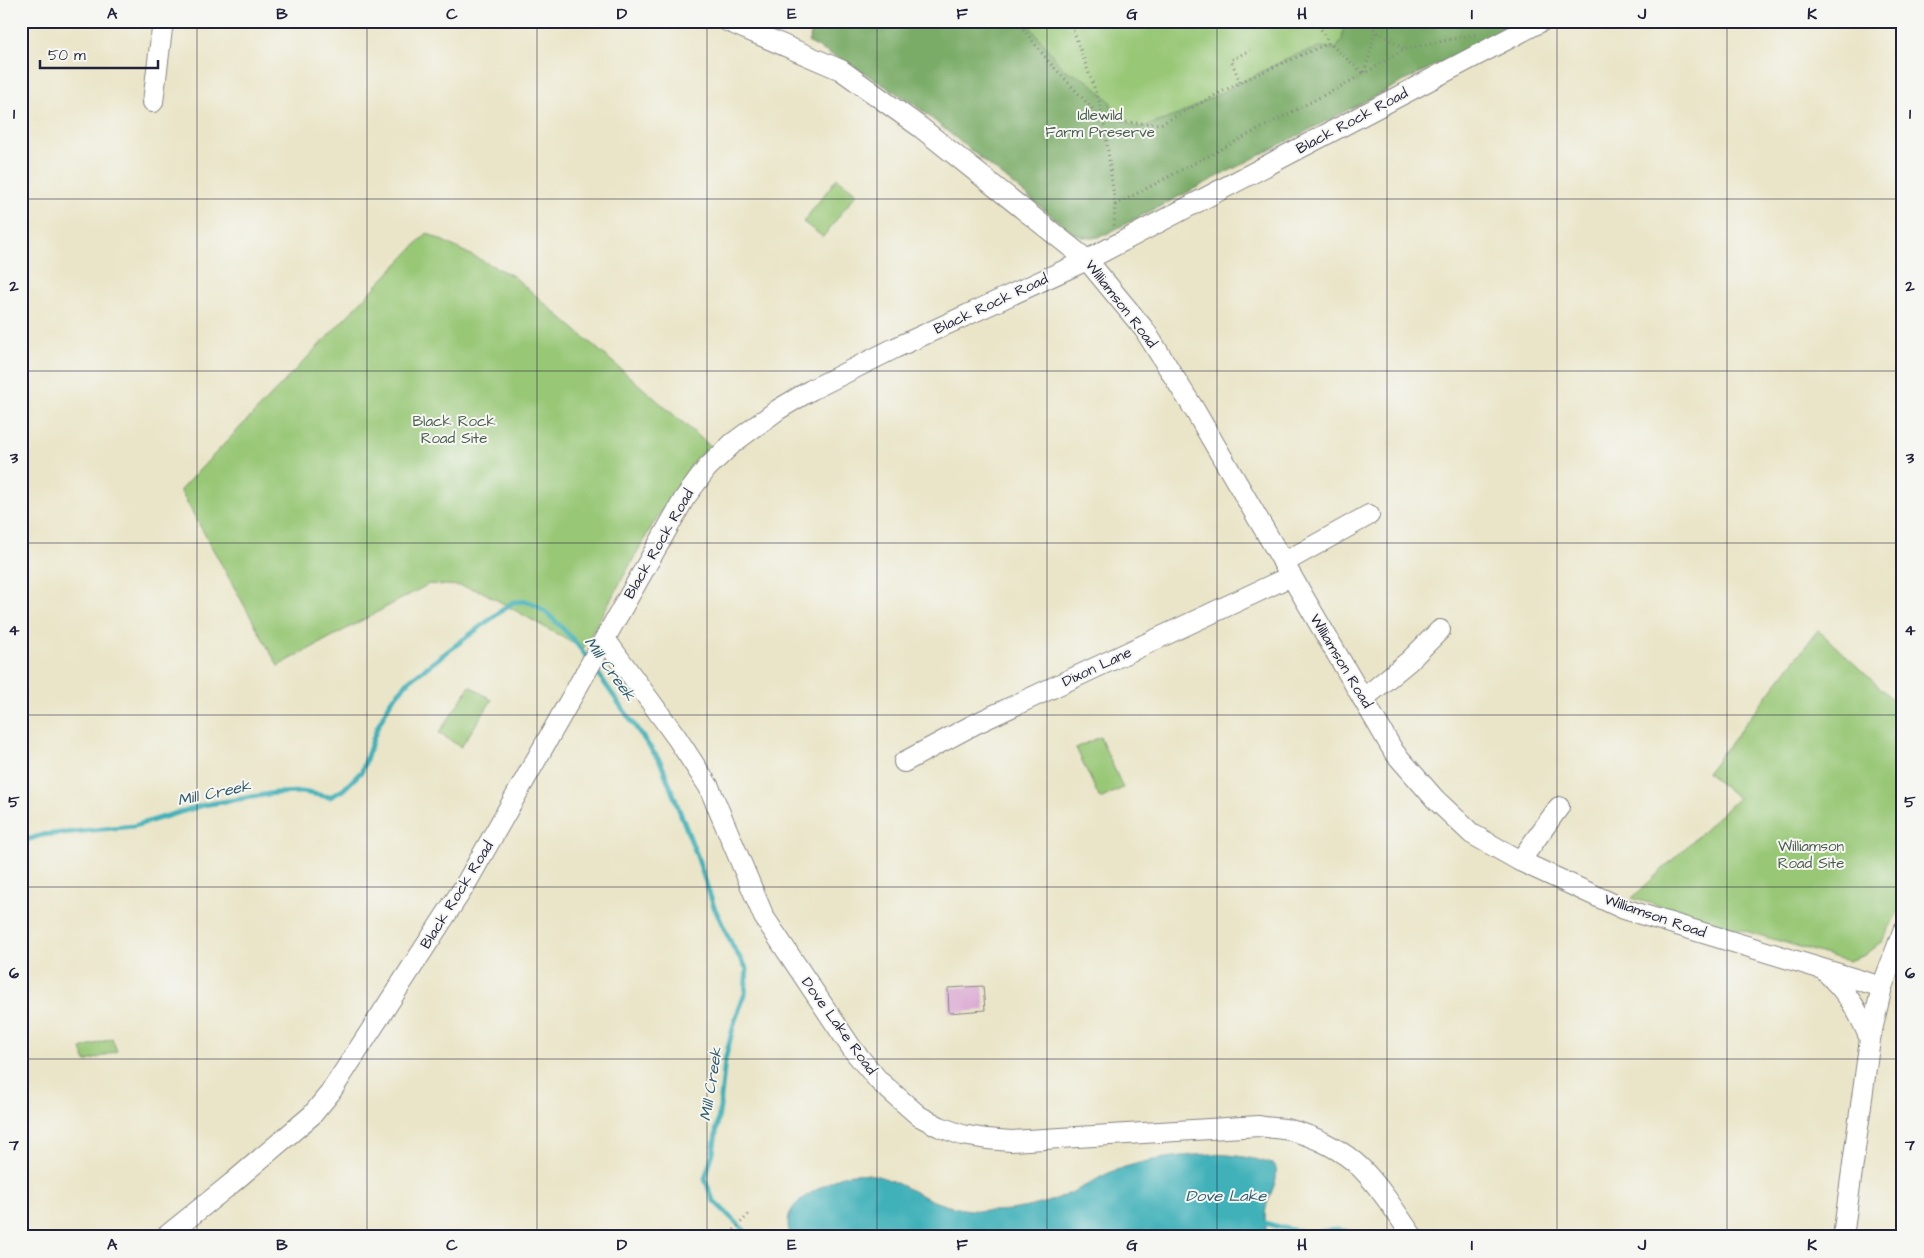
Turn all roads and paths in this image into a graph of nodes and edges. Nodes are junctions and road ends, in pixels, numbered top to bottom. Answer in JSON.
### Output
{"nodes":[{"id":1,"x":162,"y":21,"type":"edge"},
{"id":2,"x":727,"y":21,"type":"edge"},
{"id":3,"x":1017,"y":21,"type":"edge"},
{"id":4,"x":1070,"y":21,"type":"edge"},
{"id":5,"x":1316,"y":21,"type":"edge"},
{"id":6,"x":1367,"y":21,"type":"edge"},
{"id":7,"x":1542,"y":21,"type":"edge"},
{"id":8,"x":1376,"y":31,"type":"junction"},
{"id":9,"x":1482,"y":33,"type":"dead end"},
{"id":10,"x":1329,"y":43,"type":"junction"},
{"id":11,"x":1404,"y":49,"type":"junction"},
{"id":12,"x":1250,"y":50,"type":"dead end"},
{"id":13,"x":1364,"y":74,"type":"junction"},
{"id":14,"x":1240,"y":82,"type":"junction"},
{"id":15,"x":153,"y":102,"type":"dead end"},
{"id":16,"x":1104,"y":121,"type":"junction"},
{"id":17,"x":1115,"y":205,"type":"junction"},
{"id":18,"x":1113,"y":246,"type":"junction"},
{"id":19,"x":1087,"y":260,"type":"junction"},
{"id":20,"x":1369,"y":515,"type":"dead end"},
{"id":21,"x":1287,"y":570,"type":"junction"},
{"id":22,"x":1440,"y":630,"type":"dead end"},
{"id":23,"x":601,"y":647,"type":"junction"},
{"id":24,"x":1363,"y":699,"type":"junction"},
{"id":25,"x":904,"y":762,"type":"dead end"},
{"id":26,"x":1559,"y":806,"type":"dead end"},
{"id":27,"x":1520,"y":861,"type":"junction"},
{"id":28,"x":1903,"y":931,"type":"edge"},
{"id":29,"x":1824,"y":970,"type":"junction"},
{"id":30,"x":1882,"y":987,"type":"junction"},
{"id":31,"x":1870,"y":1039,"type":"junction"},
{"id":32,"x":749,"y":1214,"type":"dead end"},
{"id":33,"x":164,"y":1237,"type":"edge"},
{"id":34,"x":727,"y":1237,"type":"edge"},
{"id":35,"x":1413,"y":1237,"type":"edge"},
{"id":36,"x":1843,"y":1237,"type":"edge"}],
"edges":[{"from":1,"to":15,"type":"street"},
{"from":2,"to":19,"type":"street","name":"Williamson Road"},
{"from":3,"to":16,"type":"path"},
{"from":4,"to":16,"type":"path"},
{"from":5,"to":10,"type":"path"},
{"from":6,"to":8,"type":"path"},
{"from":7,"to":18,"type":"street","name":"Black Rock Road"},
{"from":8,"to":11,"type":"path"},
{"from":8,"to":13,"type":"path"},
{"from":9,"to":11,"type":"path"},
{"from":10,"to":13,"type":"path"},
{"from":10,"to":14,"type":"path"},
{"from":11,"to":13,"type":"path"},
{"from":12,"to":14,"type":"path"},
{"from":13,"to":17,"type":"path"},
{"from":14,"to":16,"type":"path"},
{"from":16,"to":17,"type":"path"},
{"from":17,"to":18,"type":"path"},
{"from":18,"to":19,"type":"street","name":"Black Rock Road"},
{"from":19,"to":21,"type":"street","name":"Williamson Road"},
{"from":19,"to":23,"type":"street","name":"Black Rock Road"},
{"from":20,"to":21,"type":"street","name":"Dixon Lane"},
{"from":21,"to":24,"type":"street","name":"Williamson Road"},
{"from":21,"to":25,"type":"street","name":"Dixon Lane"},
{"from":22,"to":24,"type":"street"},
{"from":23,"to":33,"type":"street","name":"Black Rock Road"},
{"from":23,"to":35,"type":"street","name":"Dove Lake Road"},
{"from":24,"to":27,"type":"street","name":"Williamson Road"},
{"from":26,"to":27,"type":"street"},
{"from":27,"to":29,"type":"street","name":"Williamson Road"},
{"from":28,"to":30,"type":"street"},
{"from":29,"to":30,"type":"street","name":"Williamson Road"},
{"from":29,"to":31,"type":"street"},
{"from":30,"to":31,"type":"street"},
{"from":31,"to":36,"type":"street"},
{"from":32,"to":34,"type":"path"}]}
